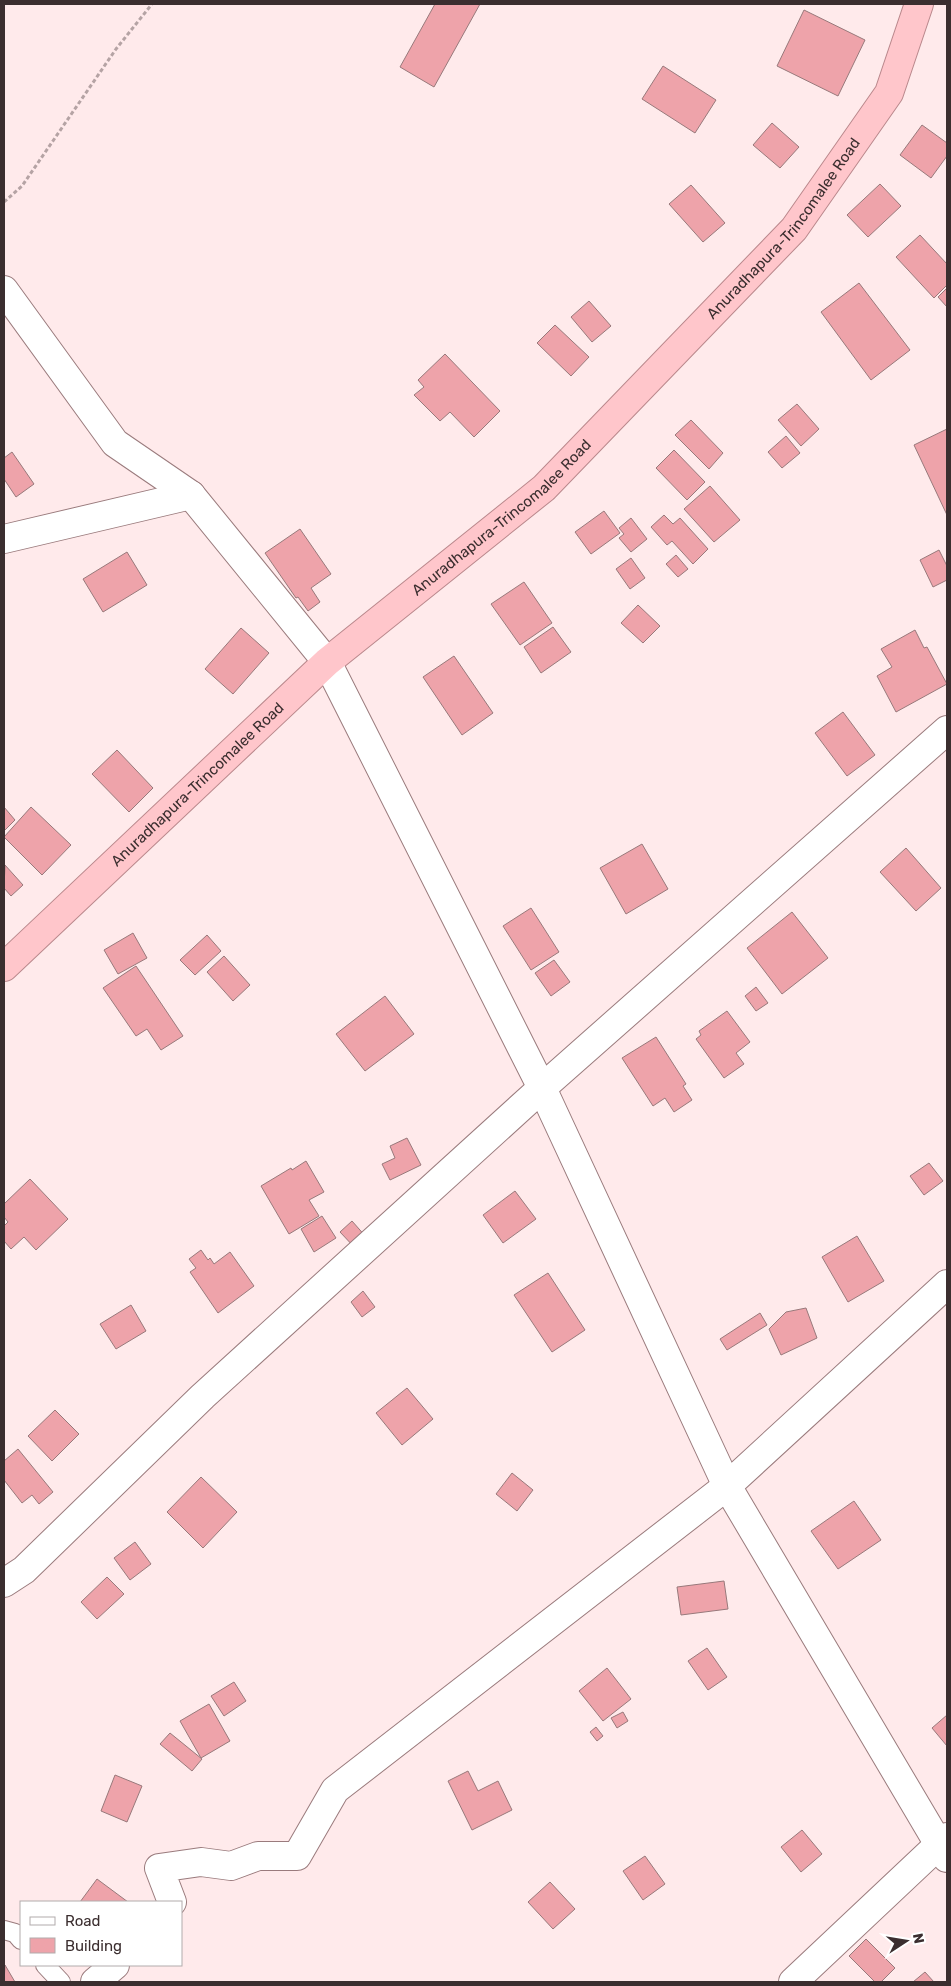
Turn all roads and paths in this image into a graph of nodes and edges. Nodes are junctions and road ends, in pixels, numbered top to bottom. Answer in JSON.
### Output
{"nodes":[{"id":1,"x":152,"y":4,"type":"edge"},
{"id":2,"x":918,"y":4,"type":"edge"},
{"id":3,"x":4,"y":202,"type":"edge"},
{"id":4,"x":4,"y":290,"type":"edge"},
{"id":5,"x":191,"y":495,"type":"junction"},
{"id":6,"x":4,"y":540,"type":"edge"},
{"id":7,"x":327,"y":662,"type":"junction"},
{"id":8,"x":947,"y":730,"type":"edge"},
{"id":9,"x":4,"y":968,"type":"edge"},
{"id":10,"x":542,"y":1088,"type":"junction"},
{"id":11,"x":947,"y":1284,"type":"edge"},
{"id":12,"x":728,"y":1486,"type":"junction"},
{"id":13,"x":4,"y":1583,"type":"edge"},
{"id":14,"x":945,"y":1846,"type":"edge"},
{"id":15,"x":172,"y":1901,"type":"edge"},
{"id":16,"x":4,"y":1930,"type":"edge"},
{"id":17,"x":20,"y":1939,"type":"edge"},
{"id":18,"x":46,"y":1966,"type":"edge"},
{"id":19,"x":114,"y":1966,"type":"edge"},
{"id":20,"x":61,"y":1982,"type":"edge"},
{"id":21,"x":95,"y":1982,"type":"edge"},
{"id":22,"x":793,"y":1982,"type":"edge"}],
"edges":[{"from":1,"to":3,"type":"path"},
{"from":2,"to":7,"type":"highway","name":"Anuradhapura-Trincomalee Road"},
{"from":4,"to":5,"type":"street"},
{"from":5,"to":6,"type":"street"},
{"from":5,"to":7,"type":"street"},
{"from":7,"to":9,"type":"highway","name":"Anuradhapura-Trincomalee Road"},
{"from":7,"to":10,"type":"street"},
{"from":8,"to":10,"type":"street"},
{"from":10,"to":12,"type":"street"},
{"from":10,"to":13,"type":"street"},
{"from":11,"to":12,"type":"street"},
{"from":12,"to":14,"type":"street"},
{"from":12,"to":15,"type":"street"},
{"from":14,"to":22,"type":"street"},
{"from":16,"to":17,"type":"lane"},
{"from":18,"to":20,"type":"lane"},
{"from":19,"to":21,"type":"street"}]}
